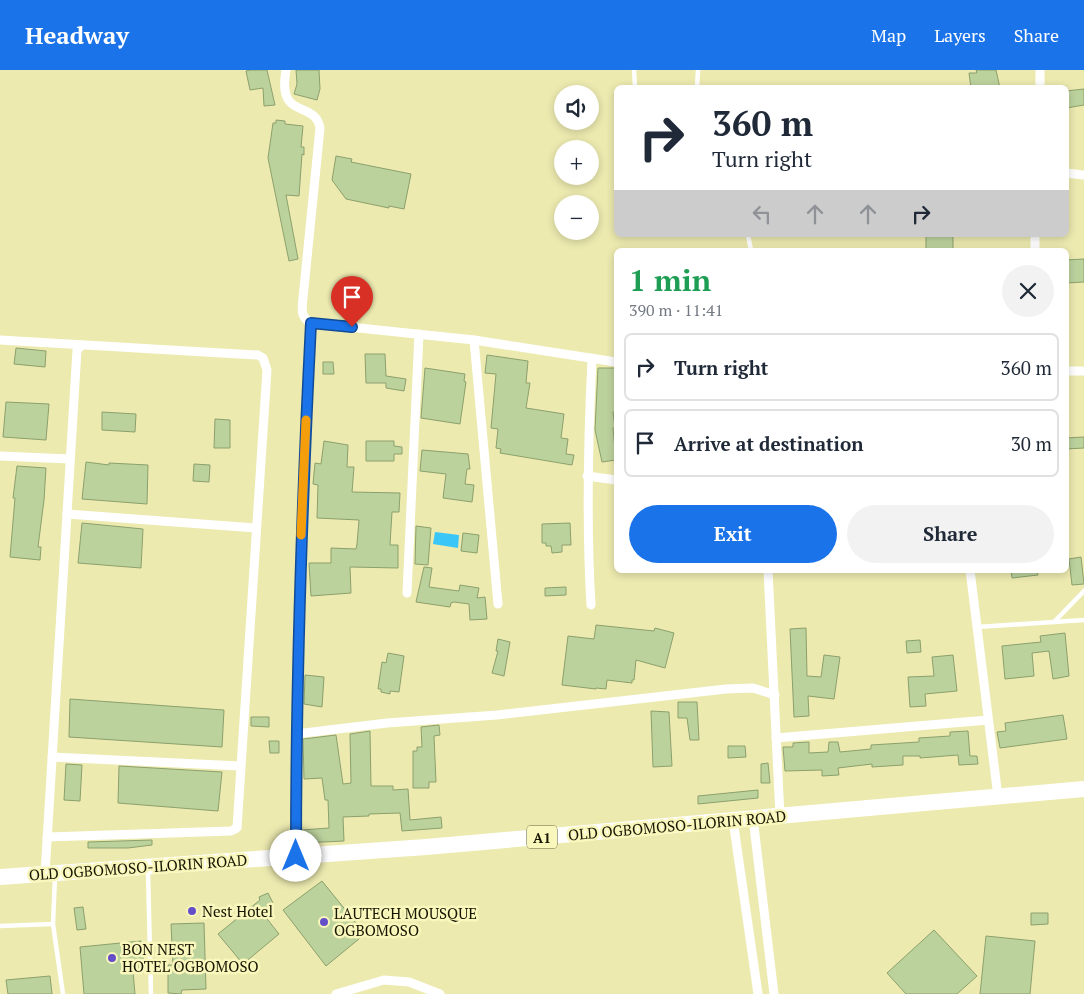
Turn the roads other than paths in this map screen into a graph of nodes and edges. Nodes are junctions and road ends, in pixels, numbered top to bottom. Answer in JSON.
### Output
{"nodes":[{"id":1,"x":286,"y":70,"type":"edge"},
{"id":2,"x":634,"y":70,"type":"edge"},
{"id":3,"x":698,"y":70,"type":"edge"},
{"id":4,"x":1040,"y":70,"type":"edge"},
{"id":5,"x":635,"y":85,"type":"edge"},
{"id":6,"x":697,"y":85,"type":"edge"},
{"id":7,"x":1040,"y":85,"type":"edge"},
{"id":8,"x":1069,"y":174,"type":"edge"},
{"id":9,"x":1084,"y":175,"type":"edge"},
{"id":10,"x":311,"y":323,"type":"junction"},
{"id":11,"x":419,"y":334,"type":"junction"},
{"id":12,"x":0,"y":340,"type":"edge"},
{"id":13,"x":474,"y":340,"type":"junction"},
{"id":14,"x":82,"y":345,"type":"junction"},
{"id":15,"x":592,"y":358,"type":"junction"},
{"id":16,"x":614,"y":362,"type":"edge"},
{"id":17,"x":1069,"y":371,"type":"edge"},
{"id":18,"x":1084,"y":371,"type":"edge"},
{"id":19,"x":0,"y":456,"type":"edge"},
{"id":20,"x":70,"y":459,"type":"junction"},
{"id":21,"x":587,"y":476,"type":"junction"},
{"id":22,"x":614,"y":480,"type":"edge"},
{"id":23,"x":67,"y":514,"type":"junction"},
{"id":24,"x":256,"y":528,"type":"junction"},
{"id":25,"x":768,"y":573,"type":"edge"},
{"id":26,"x":970,"y":573,"type":"edge"},
{"id":27,"x":1084,"y":590,"type":"edge"},
{"id":28,"x":407,"y":593,"type":"dead end"},
{"id":29,"x":498,"y":604,"type":"dead end"},
{"id":30,"x":591,"y":605,"type":"dead end"},
{"id":31,"x":1084,"y":620,"type":"edge"},
{"id":32,"x":1054,"y":622,"type":"junction"},
{"id":33,"x":977,"y":627,"type":"junction"},
{"id":34,"x":775,"y":694,"type":"junction"},
{"id":35,"x":988,"y":720,"type":"junction"},
{"id":36,"x":296,"y":734,"type":"junction"},
{"id":37,"x":776,"y":738,"type":"junction"},
{"id":38,"x":52,"y":757,"type":"junction"},
{"id":39,"x":240,"y":766,"type":"junction"},
{"id":40,"x":1084,"y":789,"type":"edge"},
{"id":41,"x":998,"y":797,"type":"junction"},
{"id":42,"x":780,"y":816,"type":"junction"},
{"id":43,"x":753,"y":818,"type":"junction"},
{"id":44,"x":733,"y":820,"type":"junction"},
{"id":45,"x":47,"y":836,"type":"junction"},
{"id":46,"x":296,"y":856,"type":"junction"},
{"id":47,"x":148,"y":867,"type":"junction"},
{"id":48,"x":50,"y":874,"type":"junction"},
{"id":49,"x":0,"y":877,"type":"edge"},
{"id":50,"x":53,"y":924,"type":"junction"},
{"id":51,"x":0,"y":926,"type":"edge"},
{"id":52,"x":62,"y":994,"type":"edge"},
{"id":53,"x":151,"y":994,"type":"edge"},
{"id":54,"x":336,"y":994,"type":"edge"},
{"id":55,"x":440,"y":994,"type":"edge"},
{"id":56,"x":758,"y":994,"type":"edge"},
{"id":57,"x":774,"y":994,"type":"edge"}],
"edges":[{"from":1,"to":10,"type":"street"},
{"from":2,"to":5,"type":"lane"},
{"from":3,"to":6,"type":"lane"},
{"from":4,"to":7,"type":"street"},
{"from":8,"to":9,"type":"street"},
{"from":10,"to":11,"type":"street"},
{"from":10,"to":36,"type":"street"},
{"from":11,"to":13,"type":"street"},
{"from":11,"to":28,"type":"street"},
{"from":12,"to":14,"type":"street"},
{"from":13,"to":15,"type":"street"},
{"from":13,"to":29,"type":"street"},
{"from":14,"to":20,"type":"street"},
{"from":14,"to":24,"type":"street"},
{"from":15,"to":16,"type":"street"},
{"from":15,"to":21,"type":"street"},
{"from":17,"to":18,"type":"street"},
{"from":19,"to":20,"type":"street"},
{"from":20,"to":23,"type":"street"},
{"from":21,"to":22,"type":"street"},
{"from":21,"to":30,"type":"street"},
{"from":23,"to":24,"type":"street"},
{"from":23,"to":38,"type":"street"},
{"from":24,"to":39,"type":"street"},
{"from":25,"to":34,"type":"street"},
{"from":26,"to":33,"type":"street"},
{"from":27,"to":32,"type":"lane"},
{"from":31,"to":32,"type":"lane"},
{"from":32,"to":33,"type":"lane"},
{"from":33,"to":35,"type":"street"},
{"from":34,"to":36,"type":"street"},
{"from":34,"to":37,"type":"street"},
{"from":35,"to":37,"type":"street"},
{"from":35,"to":41,"type":"street"},
{"from":36,"to":46,"type":"street"},
{"from":37,"to":42,"type":"street"},
{"from":38,"to":39,"type":"street"},
{"from":38,"to":45,"type":"street"},
{"from":39,"to":45,"type":"street"},
{"from":40,"to":41,"type":"highway","name":"OLD OGBOMOSO-ILORIN ROAD","number":"A1"},
{"from":41,"to":42,"type":"highway","name":"OLD OGBOMOSO-ILORIN ROAD","number":"A1"},
{"from":42,"to":43,"type":"highway","name":"OLD OGBOMOSO-ILORIN ROAD","number":"A1"},
{"from":43,"to":44,"type":"highway","name":"OLD OGBOMOSO-ILORIN ROAD","number":"A1"},
{"from":43,"to":57,"type":"street"},
{"from":44,"to":46,"type":"highway","name":"OLD OGBOMOSO-ILORIN ROAD","number":"A1"},
{"from":44,"to":56,"type":"street"},
{"from":45,"to":48,"type":"street"},
{"from":46,"to":47,"type":"highway","name":"OLD OGBOMOSO-ILORIN ROAD","number":"A1"},
{"from":47,"to":48,"type":"highway","name":"OLD OGBOMOSO-ILORIN ROAD","number":"A1"},
{"from":47,"to":53,"type":"lane"},
{"from":48,"to":49,"type":"highway","name":"OLD OGBOMOSO-ILORIN ROAD","number":"A1"},
{"from":48,"to":50,"type":"lane"},
{"from":50,"to":51,"type":"lane"},
{"from":50,"to":52,"type":"lane"},
{"from":54,"to":55,"type":"street"}]}
